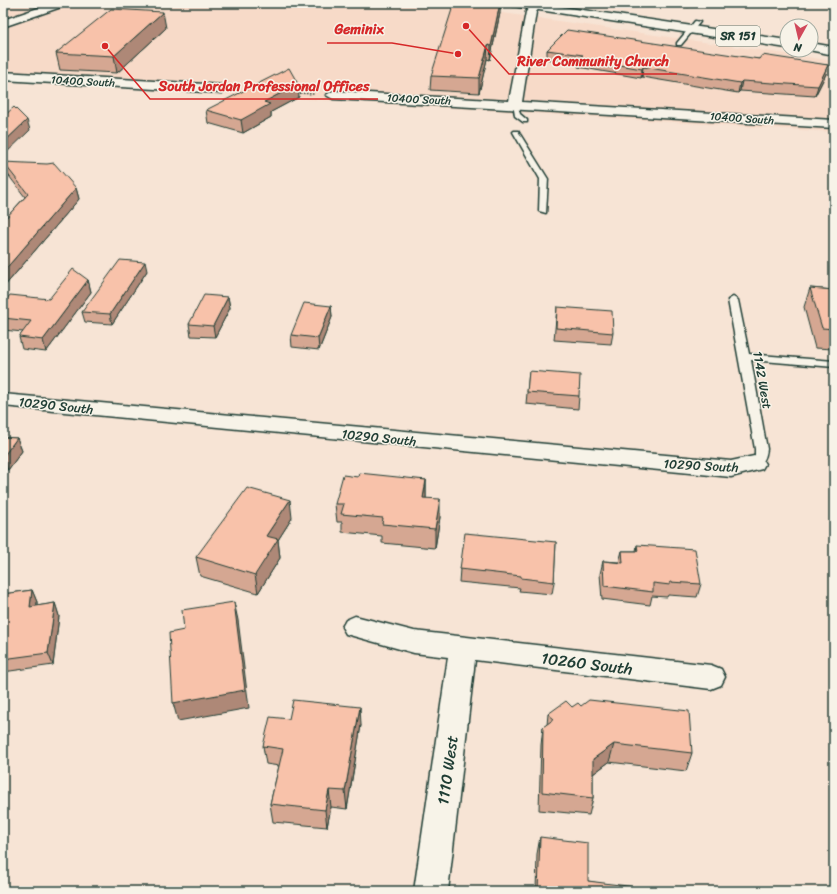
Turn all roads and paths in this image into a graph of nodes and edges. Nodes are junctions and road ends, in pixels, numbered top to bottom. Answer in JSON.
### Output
{"nodes":[{"id":1,"x":62,"y":3,"type":"edge"},
{"id":2,"x":513,"y":3,"type":"edge"},
{"id":3,"x":563,"y":3,"type":"edge"},
{"id":4,"x":536,"y":6,"type":"junction"},
{"id":5,"x":3,"y":24,"type":"edge"},
{"id":6,"x":693,"y":26,"type":"junction"},
{"id":7,"x":779,"y":34,"type":"edge"},
{"id":8,"x":819,"y":40,"type":"edge"},
{"id":9,"x":779,"y":42,"type":"edge"},
{"id":10,"x":834,"y":42,"type":"edge"},
{"id":11,"x":679,"y":44,"type":"dead end"},
{"id":12,"x":819,"y":48,"type":"edge"},
{"id":13,"x":834,"y":51,"type":"edge"},
{"id":14,"x":3,"y":76,"type":"edge"},
{"id":15,"x":222,"y":89,"type":"dead end"},
{"id":16,"x":293,"y":93,"type":"edge"},
{"id":17,"x":333,"y":95,"type":"joint"},
{"id":18,"x":516,"y":110,"type":"junction"},
{"id":19,"x":834,"y":124,"type":"edge"},
{"id":20,"x":516,"y":132,"type":"junction"},
{"id":21,"x":543,"y":211,"type":"dead end"},
{"id":22,"x":733,"y":300,"type":"dead end"},
{"id":23,"x":745,"y":357,"type":"junction"},
{"id":24,"x":834,"y":364,"type":"edge"},
{"id":25,"x":3,"y":400,"type":"edge"},
{"id":26,"x":754,"y":464,"type":"joint"},
{"id":27,"x":355,"y":627,"type":"dead end"},
{"id":28,"x":463,"y":649,"type":"junction"},
{"id":29,"x":711,"y":677,"type":"dead end"},
{"id":30,"x":431,"y":891,"type":"edge"}],
"edges":[{"from":1,"to":5,"type":"street"},
{"from":2,"to":4,"type":"street","number":"SR 151"},
{"from":3,"to":6,"type":"street","number":"SR 151"},
{"from":4,"to":6,"type":"street","number":"SR 151"},
{"from":4,"to":18,"type":"street"},
{"from":6,"to":7,"type":"street","number":"SR 151"},
{"from":6,"to":9,"type":"street","number":"SR 151"},
{"from":6,"to":11,"type":"lane"},
{"from":8,"to":10,"type":"street"},
{"from":12,"to":13,"type":"street"},
{"from":14,"to":15,"type":"street","name":"10400 South"},
{"from":16,"to":17,"type":"path"},
{"from":17,"to":18,"type":"street","name":"10400 South"},
{"from":18,"to":19,"type":"street","name":"10400 South"},
{"from":18,"to":20,"type":"lane"},
{"from":18,"to":20,"type":"lane"},
{"from":20,"to":21,"type":"lane"},
{"from":22,"to":23,"type":"lane","name":"1142 West"},
{"from":23,"to":24,"type":"lane"},
{"from":23,"to":26,"type":"lane","name":"1142 West"},
{"from":25,"to":26,"type":"street","name":"10290 South"},
{"from":27,"to":28,"type":"street","name":"10260 South"},
{"from":28,"to":29,"type":"street","name":"10260 South"},
{"from":28,"to":30,"type":"street","name":"1110 West"}]}
